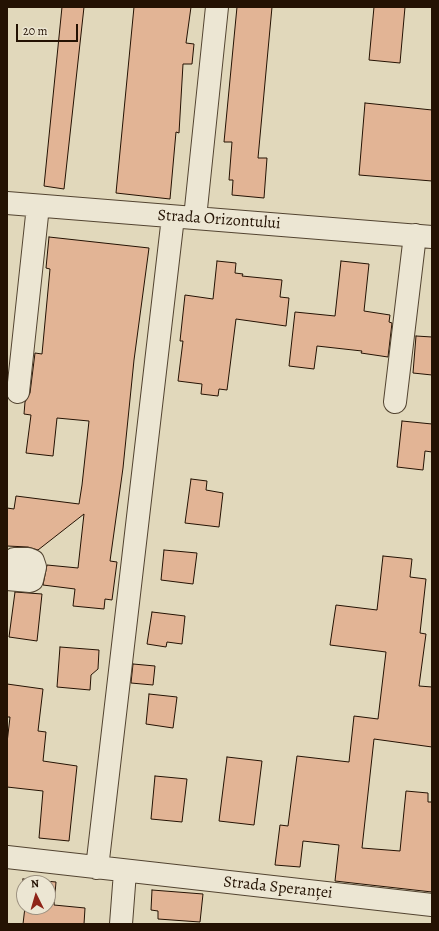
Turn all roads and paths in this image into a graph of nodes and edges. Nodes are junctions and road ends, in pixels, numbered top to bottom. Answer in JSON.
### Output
{"nodes":[{"id":1,"x":217,"y":7,"type":"edge"},
{"id":2,"x":7,"y":203,"type":"edge"},
{"id":3,"x":38,"y":206,"type":"junction"},
{"id":4,"x":173,"y":217,"type":"junction"},
{"id":5,"x":195,"y":218,"type":"junction"},
{"id":6,"x":424,"y":236,"type":"edge"},
{"id":7,"x":18,"y":392,"type":"dead end"},
{"id":8,"x":395,"y":402,"type":"dead end"},
{"id":9,"x":7,"y":565,"type":"edge"},
{"id":10,"x":7,"y":579,"type":"edge"},
{"id":11,"x":7,"y":857,"type":"edge"},
{"id":12,"x":97,"y":868,"type":"junction"},
{"id":13,"x":125,"y":872,"type":"junction"},
{"id":14,"x":432,"y":905,"type":"edge"},
{"id":15,"x":121,"y":924,"type":"edge"}],
"edges":[{"from":1,"to":5,"type":"street"},
{"from":2,"to":3,"type":"street","name":"Strada Orizontului"},
{"from":3,"to":4,"type":"street","name":"Strada Orizontului"},
{"from":3,"to":7,"type":"street"},
{"from":4,"to":5,"type":"street","name":"Strada Orizontului"},
{"from":4,"to":12,"type":"street"},
{"from":5,"to":6,"type":"street","name":"Strada Orizontului"},
{"from":6,"to":8,"type":"street"},
{"from":9,"to":10,"type":"street"},
{"from":11,"to":12,"type":"street","name":"Strada Speranței"},
{"from":12,"to":13,"type":"street","name":"Strada Speranței"},
{"from":13,"to":14,"type":"street","name":"Strada Speranței"},
{"from":13,"to":15,"type":"street"}]}
